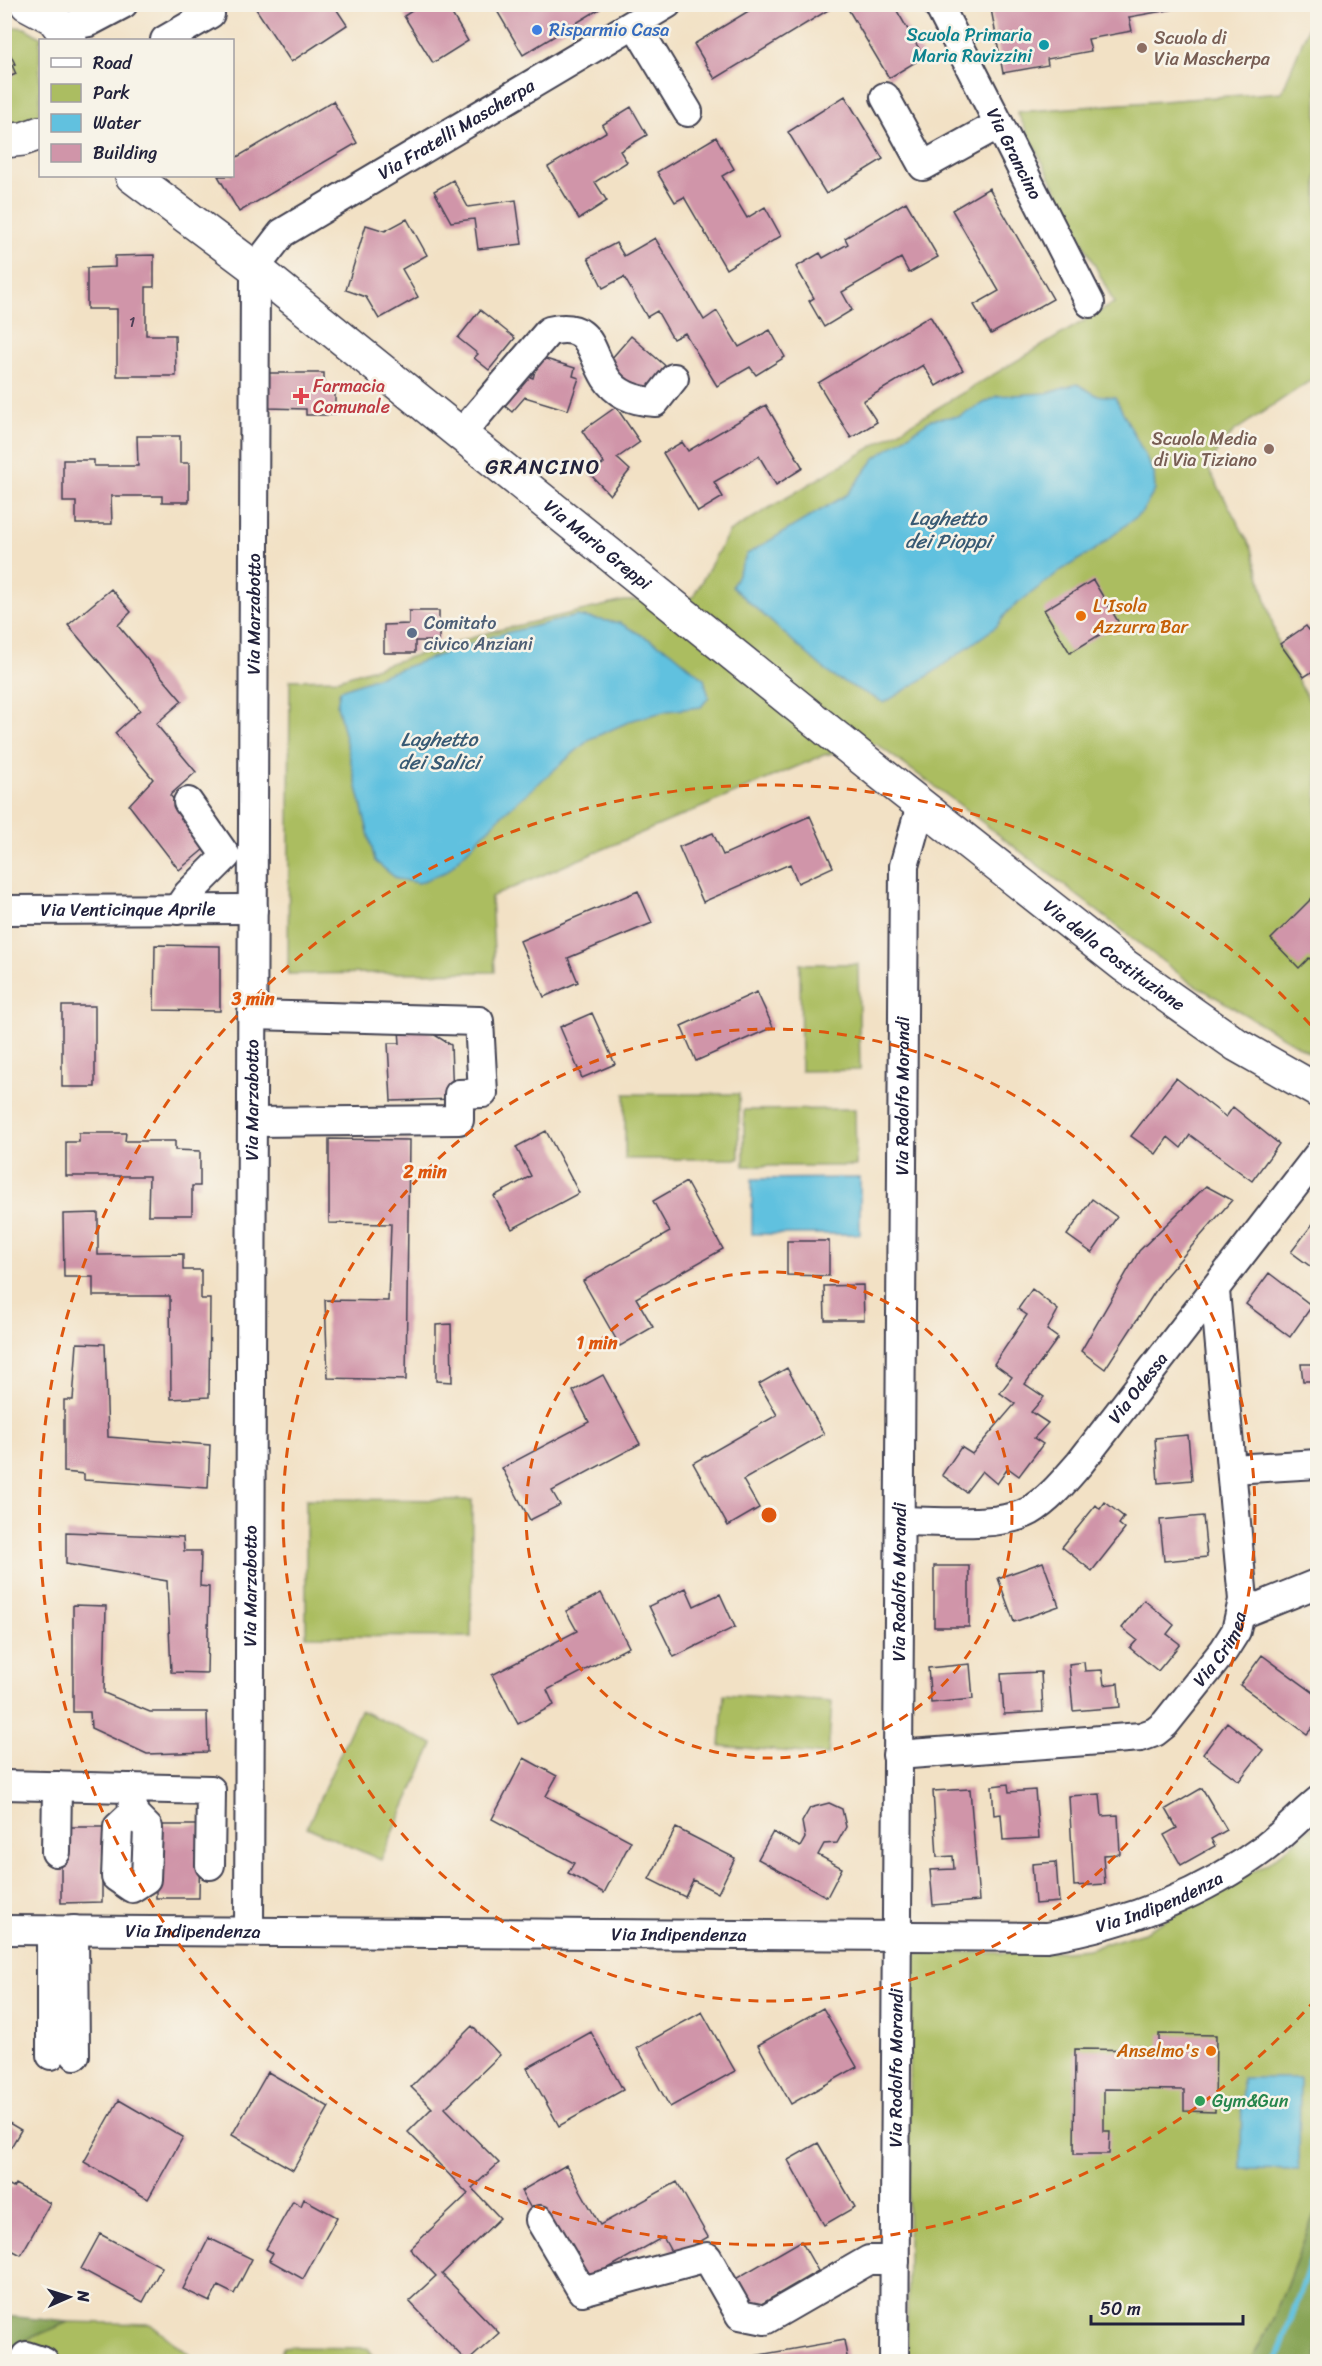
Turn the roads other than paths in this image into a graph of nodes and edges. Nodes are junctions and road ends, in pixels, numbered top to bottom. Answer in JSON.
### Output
{"nodes":[{"id":1,"x":27,"y":4,"type":"edge"},
{"id":2,"x":205,"y":4,"type":"edge"},
{"id":3,"x":668,"y":4,"type":"edge"},
{"id":4,"x":938,"y":4,"type":"edge"},
{"id":5,"x":118,"y":8,"type":"edge"},
{"id":6,"x":635,"y":24,"type":"junction"},
{"id":7,"x":72,"y":36,"type":"edge"},
{"id":8,"x":167,"y":39,"type":"edge"},
{"id":9,"x":885,"y":97,"type":"dead end"},
{"id":10,"x":688,"y":112,"type":"dead end"},
{"id":11,"x":999,"y":124,"type":"junction"},
{"id":12,"x":39,"y":133,"type":"edge"},
{"id":13,"x":4,"y":141,"type":"edge"},
{"id":14,"x":133,"y":177,"type":"edge"},
{"id":15,"x":255,"y":268,"type":"junction"},
{"id":16,"x":1090,"y":303,"type":"dead end"},
{"id":17,"x":674,"y":378,"type":"dead end"},
{"id":18,"x":461,"y":434,"type":"junction"},
{"id":19,"x":188,"y":802,"type":"dead end"},
{"id":20,"x":921,"y":805,"type":"junction"},
{"id":21,"x":253,"y":909,"type":"junction"},
{"id":22,"x":4,"y":910,"type":"edge"},
{"id":23,"x":177,"y":910,"type":"junction"},
{"id":24,"x":252,"y":1015,"type":"junction"},
{"id":25,"x":1317,"y":1091,"type":"edge"},
{"id":26,"x":252,"y":1122,"type":"junction"},
{"id":27,"x":1317,"y":1155,"type":"edge"},
{"id":28,"x":1215,"y":1291,"type":"junction"},
{"id":29,"x":1317,"y":1464,"type":"edge"},
{"id":30,"x":1232,"y":1469,"type":"junction"},
{"id":31,"x":900,"y":1521,"type":"junction"},
{"id":32,"x":1317,"y":1583,"type":"edge"},
{"id":33,"x":1241,"y":1614,"type":"junction"},
{"id":34,"x":897,"y":1755,"type":"junction"},
{"id":35,"x":4,"y":1785,"type":"edge"},
{"id":36,"x":57,"y":1786,"type":"junction"},
{"id":37,"x":1317,"y":1801,"type":"edge"},
{"id":38,"x":56,"y":1852,"type":"dead end"},
{"id":39,"x":210,"y":1865,"type":"dead end"},
{"id":40,"x":4,"y":1930,"type":"edge"},
{"id":41,"x":62,"y":1930,"type":"junction"},
{"id":42,"x":249,"y":1931,"type":"junction"},
{"id":43,"x":898,"y":1935,"type":"junction"},
{"id":44,"x":63,"y":2055,"type":"dead end"},
{"id":45,"x":540,"y":2220,"type":"dead end"},
{"id":46,"x":895,"y":2260,"type":"junction"},
{"id":47,"x":24,"y":2361,"type":"edge"},
{"id":48,"x":44,"y":2361,"type":"edge"},
{"id":49,"x":894,"y":2361,"type":"edge"}],
"edges":[{"from":1,"to":7,"type":"main road"},
{"from":2,"to":8,"type":"street"},
{"from":3,"to":6,"type":"street","name":"Via Fratelli Mascherpa"},
{"from":4,"to":11,"type":"street","name":"Via Grancino"},
{"from":5,"to":7,"type":"street"},
{"from":6,"to":10,"type":"street"},
{"from":6,"to":15,"type":"street","name":"Via Fratelli Mascherpa"},
{"from":9,"to":11,"type":"street"},
{"from":11,"to":16,"type":"street","name":"Via Grancino"},
{"from":12,"to":13,"type":"main road"},
{"from":14,"to":15,"type":"main road","name":"Via Mario Greppi"},
{"from":15,"to":18,"type":"main road","name":"Via Mario Greppi"},
{"from":15,"to":21,"type":"street","name":"Via Marzabotto"},
{"from":17,"to":18,"type":"street"},
{"from":18,"to":20,"type":"main road","name":"Via Mario Greppi"},
{"from":19,"to":23,"type":"street"},
{"from":20,"to":25,"type":"main road","name":"Via della Costituzione"},
{"from":20,"to":31,"type":"street","name":"Via Rodolfo Morandi"},
{"from":21,"to":23,"type":"street","name":"Via Venticinque Aprile"},
{"from":21,"to":24,"type":"street","name":"Via Marzabotto"},
{"from":22,"to":23,"type":"street","name":"Via Venticinque Aprile"},
{"from":24,"to":26,"type":"street","name":"Via Marzabotto"},
{"from":24,"to":26,"type":"street"},
{"from":26,"to":42,"type":"street","name":"Via Marzabotto"},
{"from":27,"to":28,"type":"street","name":"Via Odessa"},
{"from":28,"to":30,"type":"street","name":"Via Crimea"},
{"from":28,"to":31,"type":"street","name":"Via Odessa"},
{"from":29,"to":30,"type":"street"},
{"from":30,"to":33,"type":"street","name":"Via Crimea"},
{"from":31,"to":34,"type":"street","name":"Via Rodolfo Morandi"},
{"from":32,"to":33,"type":"street"},
{"from":33,"to":34,"type":"street","name":"Via Crimea"},
{"from":34,"to":43,"type":"street","name":"Via Rodolfo Morandi"},
{"from":35,"to":36,"type":"street"},
{"from":36,"to":38,"type":"street"},
{"from":36,"to":39,"type":"street"},
{"from":37,"to":43,"type":"street","name":"Via Indipendenza"},
{"from":40,"to":41,"type":"street","name":"Via Indipendenza"},
{"from":41,"to":42,"type":"street","name":"Via Indipendenza"},
{"from":41,"to":44,"type":"street"},
{"from":42,"to":43,"type":"street","name":"Via Indipendenza"},
{"from":43,"to":46,"type":"street","name":"Via Rodolfo Morandi"},
{"from":45,"to":46,"type":"street"},
{"from":46,"to":49,"type":"street","name":"Via Rodolfo Morandi"},
{"from":47,"to":48,"type":"street"}]}
